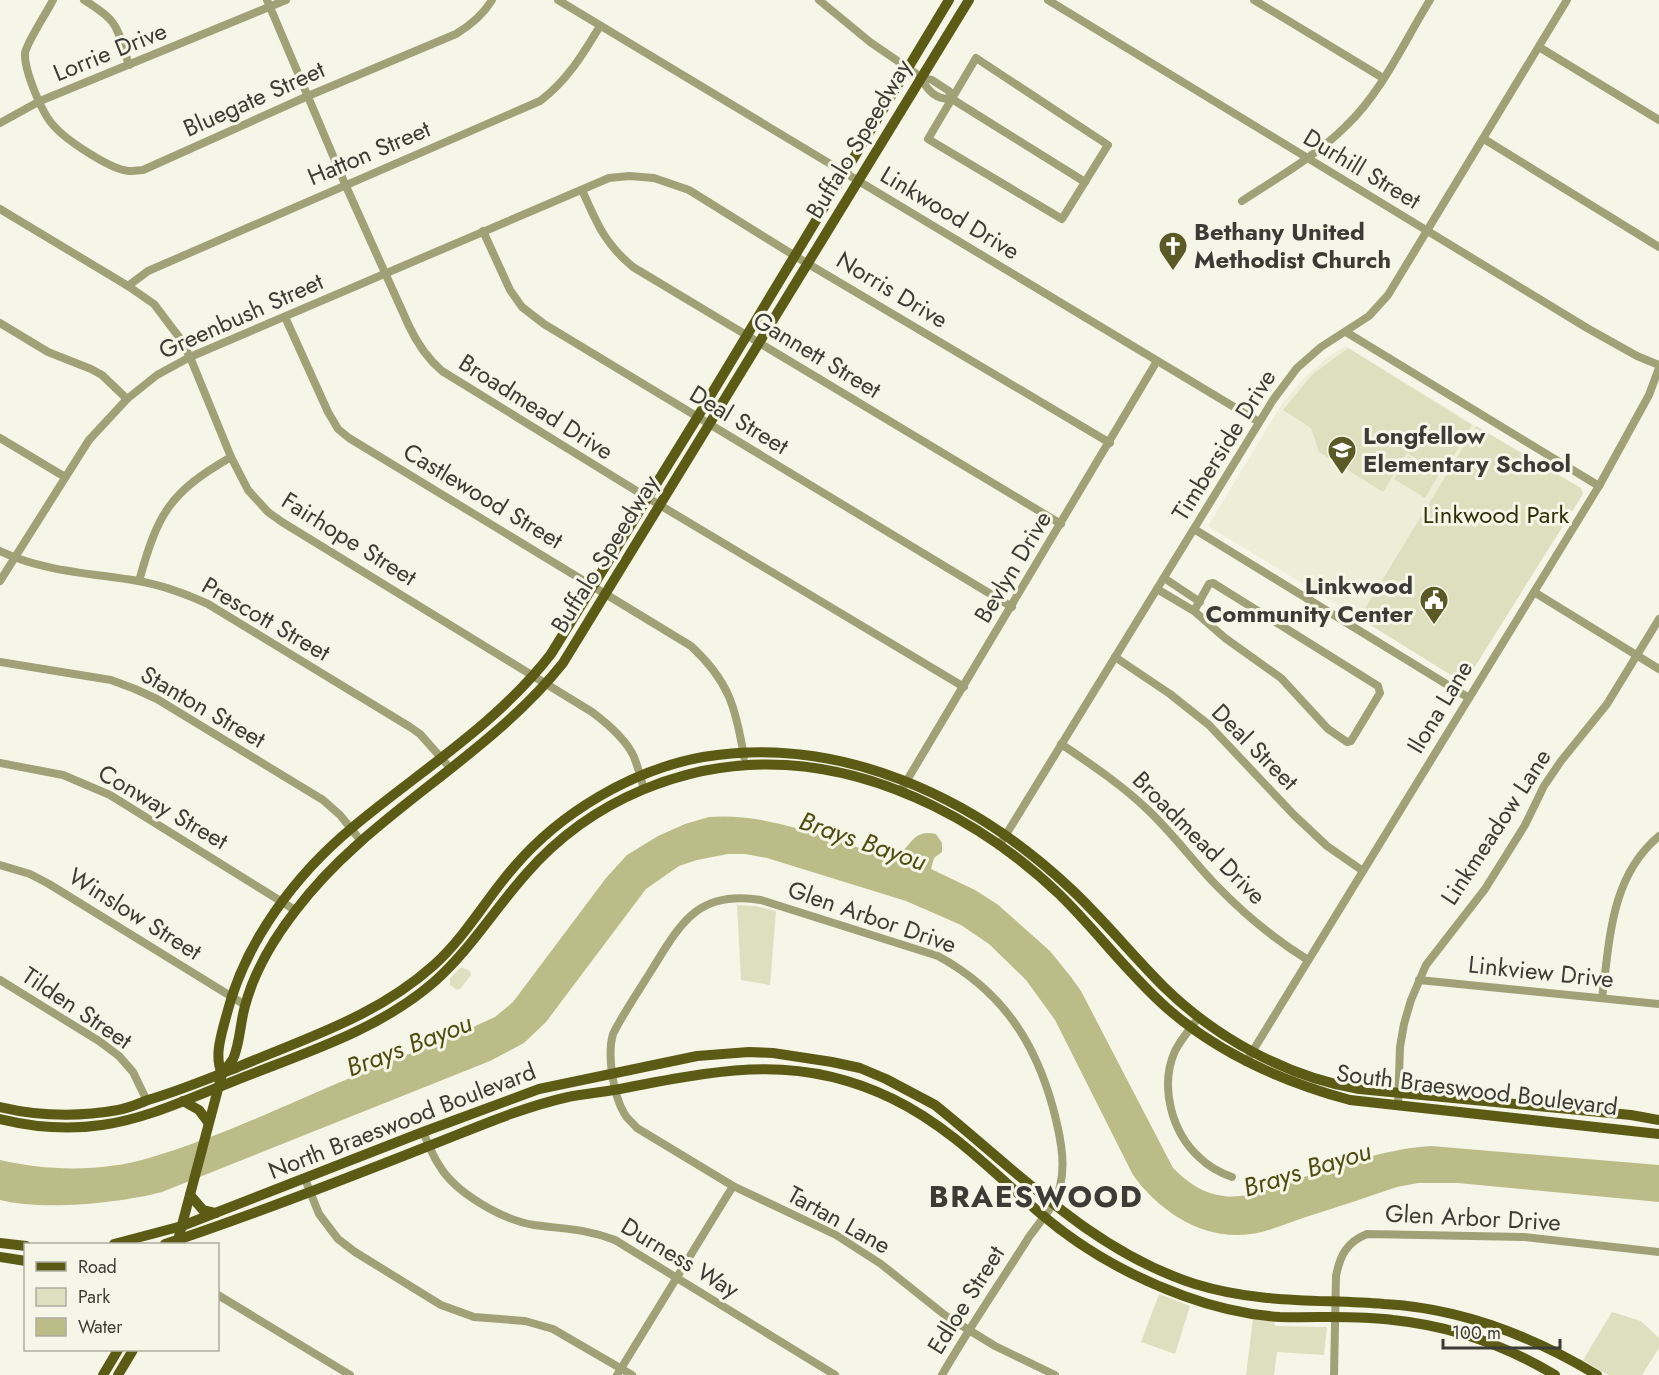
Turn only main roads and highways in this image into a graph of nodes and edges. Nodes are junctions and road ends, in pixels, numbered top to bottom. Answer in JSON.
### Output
{"nodes":[{"id":1,"x":949,"y":0,"type":"edge"},
{"id":2,"x":969,"y":0,"type":"edge"},
{"id":3,"x":237,"y":1044,"type":"junction"},
{"id":4,"x":258,"y":1059,"type":"junction"},
{"id":5,"x":849,"y":1066,"type":"junction"},
{"id":6,"x":222,"y":1074,"type":"junction"},
{"id":7,"x":846,"y":1080,"type":"junction"},
{"id":8,"x":218,"y":1088,"type":"junction"},
{"id":9,"x":183,"y":1101,"type":"junction"},
{"id":10,"x":0,"y":1107,"type":"edge"},
{"id":11,"x":0,"y":1119,"type":"edge"},
{"id":12,"x":1659,"y":1120,"type":"edge"},
{"id":13,"x":208,"y":1123,"type":"junction"},
{"id":14,"x":1659,"y":1134,"type":"edge"},
{"id":15,"x":190,"y":1193,"type":"junction"},
{"id":16,"x":216,"y":1213,"type":"junction"},
{"id":17,"x":182,"y":1226,"type":"junction"},
{"id":18,"x":0,"y":1243,"type":"edge"},
{"id":19,"x":121,"y":1243,"type":"edge"},
{"id":20,"x":178,"y":1243,"type":"edge"},
{"id":21,"x":24,"y":1246,"type":"edge"},
{"id":22,"x":0,"y":1257,"type":"edge"},
{"id":23,"x":24,"y":1261,"type":"edge"},
{"id":24,"x":1168,"y":1274,"type":"junction"},
{"id":25,"x":1162,"y":1287,"type":"junction"},
{"id":26,"x":1470,"y":1318,"type":"junction"},
{"id":27,"x":1473,"y":1337,"type":"junction"},
{"id":28,"x":117,"y":1351,"type":"edge"},
{"id":29,"x":133,"y":1351,"type":"edge"},
{"id":30,"x":105,"y":1371,"type":"edge"},
{"id":31,"x":119,"y":1375,"type":"edge"},
{"id":32,"x":1556,"y":1375,"type":"edge"},
{"id":33,"x":1597,"y":1375,"type":"edge"}],
"edges":[{"from":1,"to":6,"type":"main road","name":"Buffalo Speedway"},
{"from":2,"to":3,"type":"main road","name":"Buffalo Speedway"},
{"from":3,"to":4,"type":"main road"},
{"from":3,"to":6,"type":"main road","name":"Buffalo Speedway"},
{"from":4,"to":6,"type":"main road","name":"South Braeswood Boulevard"},
{"from":4,"to":12,"type":"main road","name":"South Braeswood Boulevard"},
{"from":5,"to":7,"type":"main road"},
{"from":5,"to":16,"type":"main road","name":"North Braeswood Boulevard"},
{"from":5,"to":24,"type":"main road","name":"North Braeswood Boulevard"},
{"from":6,"to":8,"type":"main road","name":"Buffalo Speedway"},
{"from":6,"to":10,"type":"main road","name":"South Braeswood Boulevard"},
{"from":7,"to":20,"type":"main road","name":"North Braeswood Boulevard"},
{"from":7,"to":25,"type":"main road","name":"North Braeswood Boulevard"},
{"from":8,"to":9,"type":"main road","name":"South Braeswood Boulevard"},
{"from":8,"to":13,"type":"main road","name":"Buffalo Speedway"},
{"from":8,"to":14,"type":"main road","name":"South Braeswood Boulevard"},
{"from":9,"to":11,"type":"main road","name":"South Braeswood Boulevard"},
{"from":9,"to":13,"type":"main road"},
{"from":13,"to":15,"type":"main road","name":"Buffalo Speedway"},
{"from":15,"to":16,"type":"main road"},
{"from":15,"to":17,"type":"main road","name":"Buffalo Speedway"},
{"from":16,"to":17,"type":"main road","name":"North Braeswood Boulevard"},
{"from":17,"to":19,"type":"main road","name":"North Braeswood Boulevard"},
{"from":17,"to":20,"type":"main road","name":"Buffalo Speedway"},
{"from":18,"to":21,"type":"main road"},
{"from":22,"to":23,"type":"main road"},
{"from":24,"to":25,"type":"main road"},
{"from":24,"to":26,"type":"main road","name":"North Braeswood Boulevard"},
{"from":25,"to":27,"type":"main road","name":"North Braeswood Boulevard"},
{"from":26,"to":27,"type":"main road"},
{"from":26,"to":33,"type":"main road","name":"North Braeswood Boulevard"},
{"from":27,"to":32,"type":"main road","name":"North Braeswood Boulevard"},
{"from":28,"to":30,"type":"main road"},
{"from":29,"to":31,"type":"main road"}]}
